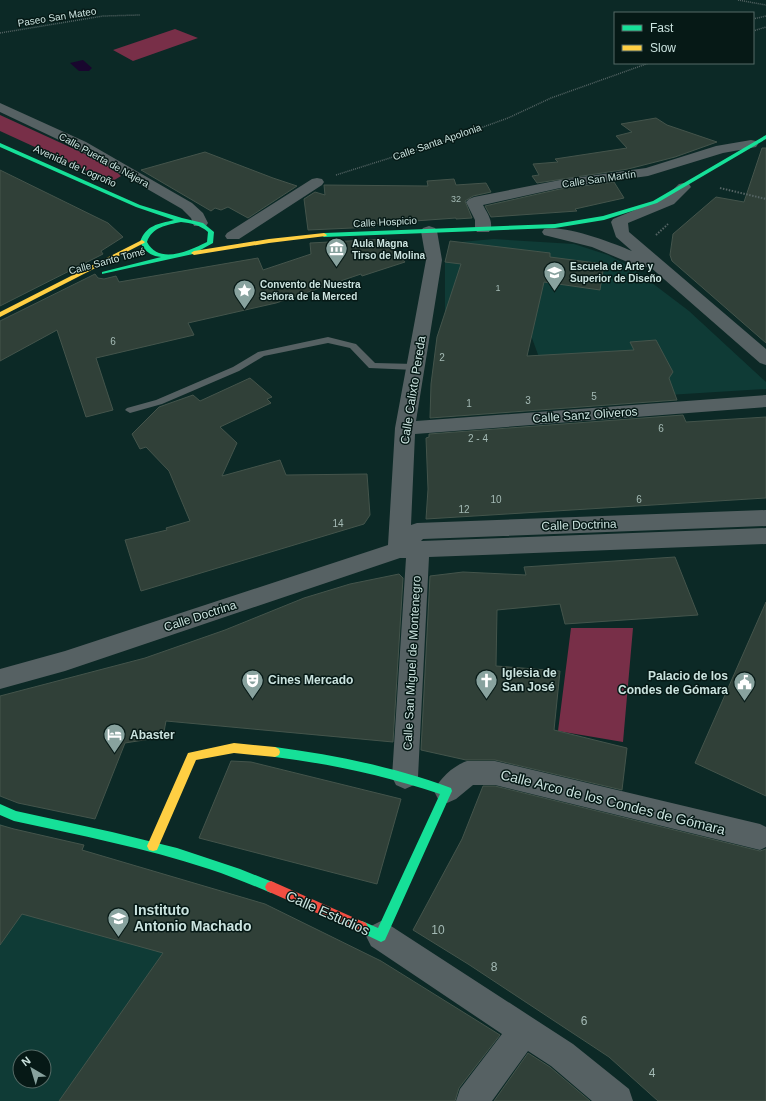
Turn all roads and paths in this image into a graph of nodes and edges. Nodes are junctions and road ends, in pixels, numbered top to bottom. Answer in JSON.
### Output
{"nodes":[{"id":1,"x":738,"y":0,"type":"edge"},
{"id":2,"x":766,"y":5,"type":"edge"},
{"id":3,"x":140,"y":15,"type":"dead end"},
{"id":4,"x":766,"y":16,"type":"edge"},
{"id":5,"x":754,"y":19,"type":"edge"},
{"id":6,"x":766,"y":27,"type":"edge"},
{"id":7,"x":754,"y":31,"type":"edge"},
{"id":8,"x":0,"y":32,"type":"edge"},
{"id":9,"x":646,"y":64,"type":"edge"},
{"id":10,"x":0,"y":107,"type":"edge"},
{"id":11,"x":766,"y":137,"type":"edge"},
{"id":12,"x":751,"y":144,"type":"junction"},
{"id":13,"x":0,"y":145,"type":"edge"},
{"id":14,"x":730,"y":157,"type":"junction"},
{"id":15,"x":716,"y":177,"type":"dead end"},
{"id":16,"x":317,"y":182,"type":"joint"},
{"id":17,"x":684,"y":187,"type":"junction"},
{"id":18,"x":727,"y":190,"type":"dead end"},
{"id":19,"x":766,"y":199,"type":"edge"},
{"id":20,"x":683,"y":202,"type":"dead end"},
{"id":21,"x":140,"y":207,"type":"junction"},
{"id":22,"x":181,"y":220,"type":"junction"},
{"id":23,"x":146,"y":223,"type":"junction"},
{"id":24,"x":620,"y":224,"type":"junction"},
{"id":25,"x":483,"y":229,"type":"junction"},
{"id":26,"x":502,"y":229,"type":"junction"},
{"id":27,"x":430,"y":231,"type":"junction"},
{"id":28,"x":587,"y":231,"type":"dead end"},
{"id":29,"x":217,"y":232,"type":"junction"},
{"id":30,"x":550,"y":232,"type":"junction"},
{"id":31,"x":269,"y":241,"type":"junction"},
{"id":32,"x":142,"y":242,"type":"junction"},
{"id":33,"x":194,"y":253,"type":"junction"},
{"id":34,"x":171,"y":257,"type":"junction"},
{"id":35,"x":674,"y":279,"type":"junction"},
{"id":36,"x":49,"y":289,"type":"junction"},
{"id":37,"x":0,"y":315,"type":"edge"},
{"id":38,"x":766,"y":359,"type":"edge"},
{"id":39,"x":415,"y":367,"type":"junction"},
{"id":40,"x":766,"y":401,"type":"edge"},
{"id":41,"x":130,"y":410,"type":"dead end"},
{"id":42,"x":405,"y":428,"type":"junction"},
{"id":43,"x":766,"y":518,"type":"edge"},
{"id":44,"x":766,"y":536,"type":"edge"},
{"id":45,"x":409,"y":549,"type":"junction"},
{"id":46,"x":0,"y":679,"type":"edge"},
{"id":47,"x":405,"y":777,"type":"junction"},
{"id":48,"x":447,"y":791,"type":"junction"},
{"id":49,"x":0,"y":809,"type":"edge"},
{"id":50,"x":760,"y":837,"type":"dead end"},
{"id":51,"x":153,"y":846,"type":"junction"},
{"id":52,"x":381,"y":936,"type":"junction"},
{"id":53,"x":523,"y":1030,"type":"junction"},
{"id":54,"x":472,"y":1101,"type":"edge"},
{"id":55,"x":617,"y":1101,"type":"edge"}],
"edges":[{"from":1,"to":2,"type":"path"},
{"from":3,"to":8,"type":"path","name":"Paseo San Mateo"},
{"from":4,"to":5,"type":"path"},
{"from":6,"to":7,"type":"path"},
{"from":9,"to":16,"type":"path","name":"Calle Santa Apolonia"},
{"from":10,"to":29,"type":"street","name":"Calle Puerta de Nájera"},
{"from":11,"to":12,"type":"main road"},
{"from":12,"to":14,"type":"main road"},
{"from":12,"to":25,"type":"street","name":"Calle San Martín"},
{"from":13,"to":21,"type":"main road","name":"Avenida de Logroño"},
{"from":14,"to":15,"type":"main road"},
{"from":14,"to":17,"type":"main road"},
{"from":16,"to":29,"type":"street"},
{"from":17,"to":24,"type":"street"},
{"from":17,"to":26,"type":"main road"},
{"from":18,"to":19,"type":"path"},
{"from":20,"to":24,"type":"main road"},
{"from":21,"to":22,"type":"main road","name":"Avenida de Logroño"},
{"from":21,"to":23,"type":"main road"},
{"from":22,"to":23,"type":"main road"},
{"from":22,"to":29,"type":"main road","name":"Calle Hospicio"},
{"from":23,"to":32,"type":"main road"},
{"from":24,"to":35,"type":"street"},
{"from":25,"to":26,"type":"main road","name":"Calle Hospicio"},
{"from":25,"to":27,"type":"main road","name":"Calle Hospicio"},
{"from":26,"to":30,"type":"main road"},
{"from":27,"to":31,"type":"main road","name":"Calle Hospicio"},
{"from":27,"to":39,"type":"street","name":"Calle Calixto Pereda"},
{"from":28,"to":30,"type":"main road"},
{"from":29,"to":31,"type":"main road","name":"Calle Hospicio"},
{"from":29,"to":33,"type":"main road"},
{"from":30,"to":35,"type":"street"},
{"from":31,"to":33,"type":"main road","name":"Calle Hospicio"},
{"from":32,"to":34,"type":"main road"},
{"from":32,"to":36,"type":"main road","name":"Calle Santo Tomé"},
{"from":33,"to":34,"type":"main road","name":"Calle Santo Tomé"},
{"from":34,"to":36,"type":"main road","name":"Calle Santo Tomé"},
{"from":35,"to":38,"type":"street"},
{"from":36,"to":37,"type":"main road","name":"Calle Santo Tomé"},
{"from":39,"to":41,"type":"lane"},
{"from":39,"to":42,"type":"street","name":"Calle Calixto Pereda"},
{"from":40,"to":42,"type":"street","name":"Calle Sanz Oliveros"},
{"from":42,"to":45,"type":"street","name":"Calle Calixto Pereda"},
{"from":43,"to":45,"type":"street","name":"Calle Doctrina"},
{"from":44,"to":45,"type":"street","name":"Calle Doctrina"},
{"from":45,"to":46,"type":"street","name":"Calle Doctrina"},
{"from":45,"to":47,"type":"street","name":"Calle San Miguel de Montenegro"},
{"from":47,"to":48,"type":"main road"},
{"from":47,"to":51,"type":"main road"},
{"from":48,"to":50,"type":"street","name":"Calle Arco de los Condes de Gómara"},
{"from":48,"to":52,"type":"main road"},
{"from":49,"to":51,"type":"main road","name":"Calle Estudios"},
{"from":51,"to":52,"type":"main road","name":"Calle Estudios"},
{"from":52,"to":53,"type":"street","name":"Calle Estudios"},
{"from":53,"to":54,"type":"street"},
{"from":53,"to":55,"type":"street","name":"Calle Estudios"}]}
